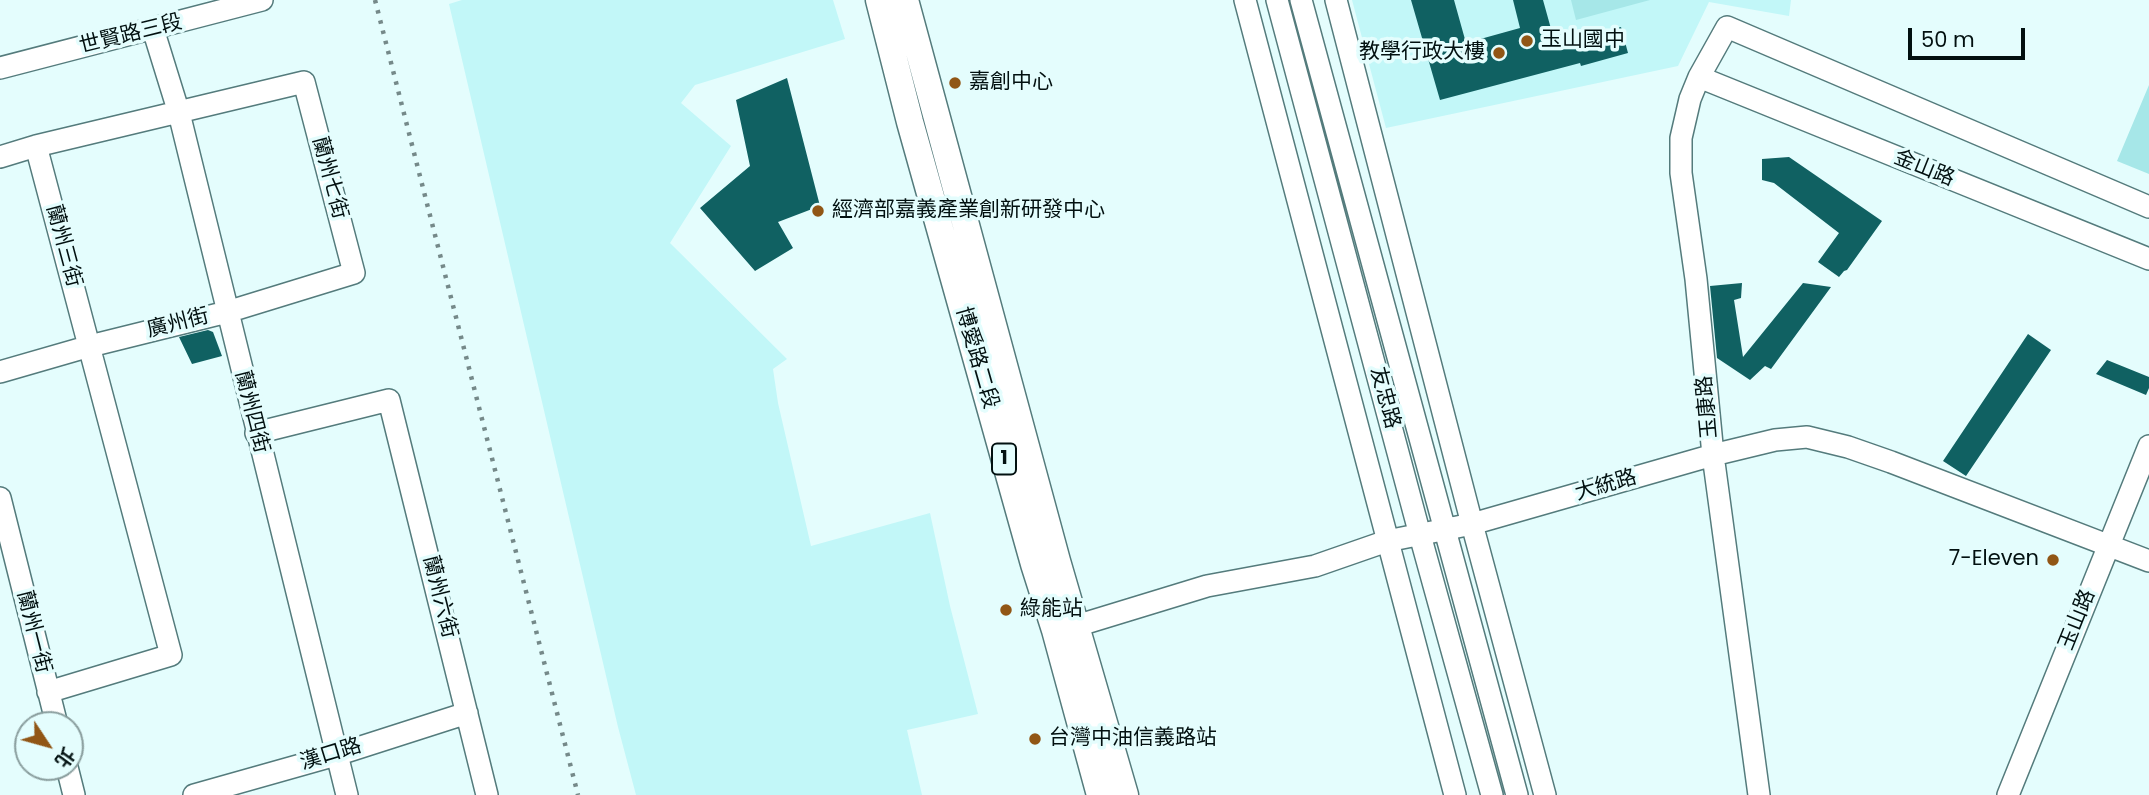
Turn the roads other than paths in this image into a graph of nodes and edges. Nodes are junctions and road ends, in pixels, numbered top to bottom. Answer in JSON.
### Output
{"nodes":[{"id":1,"x":262,"y":0,"type":"edge"},
{"id":2,"x":879,"y":0,"type":"edge"},
{"id":3,"x":905,"y":0,"type":"edge"},
{"id":4,"x":1245,"y":0,"type":"edge"},
{"id":5,"x":1277,"y":0,"type":"edge"},
{"id":6,"x":1301,"y":0,"type":"edge"},
{"id":7,"x":1336,"y":0,"type":"edge"},
{"id":8,"x":153,"y":29,"type":"junction"},
{"id":9,"x":0,"y":68,"type":"edge"},
{"id":10,"x":1699,"y":77,"type":"junction"},
{"id":11,"x":179,"y":113,"type":"junction"},
{"id":12,"x":36,"y":146,"type":"junction"},
{"id":13,"x":0,"y":157,"type":"edge"},
{"id":14,"x":2149,"y":207,"type":"edge"},
{"id":15,"x":2149,"y":258,"type":"edge"},
{"id":16,"x":355,"y":273,"type":"joint"},
{"id":17,"x":227,"y":312,"type":"junction"},
{"id":18,"x":90,"y":346,"type":"junction"},
{"id":19,"x":0,"y":372,"type":"edge"},
{"id":20,"x":257,"y":433,"type":"junction"},
{"id":21,"x":2149,"y":446,"type":"edge"},
{"id":22,"x":1713,"y":455,"type":"junction"},
{"id":23,"x":0,"y":498,"type":"edge"},
{"id":24,"x":1472,"y":524,"type":"junction"},
{"id":25,"x":1444,"y":530,"type":"junction"},
{"id":26,"x":1420,"y":535,"type":"junction"},
{"id":27,"x":1387,"y":541,"type":"junction"},
{"id":28,"x":2109,"y":546,"type":"junction"},
{"id":29,"x":2149,"y":561,"type":"edge"},
{"id":30,"x":1066,"y":628,"type":"junction"},
{"id":31,"x":48,"y":692,"type":"junction"},
{"id":32,"x":53,"y":711,"type":"edge"},
{"id":33,"x":467,"y":713,"type":"junction"},
{"id":34,"x":336,"y":755,"type":"junction"},
{"id":35,"x":194,"y":795,"type":"edge"},
{"id":36,"x":347,"y":795,"type":"edge"},
{"id":37,"x":487,"y":795,"type":"edge"},
{"id":38,"x":1100,"y":795,"type":"edge"},
{"id":39,"x":1125,"y":795,"type":"edge"},
{"id":40,"x":1455,"y":795,"type":"edge"},
{"id":41,"x":1492,"y":795,"type":"edge"},
{"id":42,"x":1517,"y":795,"type":"edge"},
{"id":43,"x":1545,"y":795,"type":"edge"},
{"id":44,"x":1759,"y":795,"type":"edge"},
{"id":45,"x":2008,"y":795,"type":"edge"}],
"edges":[{"from":1,"to":8,"type":"street","name":"世賢路三段"},
{"from":2,"to":30,"type":"main road","name":"博愛路二段","number":"1"},
{"from":3,"to":30,"type":"main road","name":"博愛路二段","number":"1"},
{"from":4,"to":27,"type":"street","name":"友忠路"},
{"from":5,"to":26,"type":"street","name":"友忠路"},
{"from":6,"to":25,"type":"street","name":"友忠路"},
{"from":7,"to":24,"type":"street"},
{"from":8,"to":9,"type":"street","name":"世賢路三段"},
{"from":8,"to":11,"type":"street","name":"蘭州四街"},
{"from":10,"to":14,"type":"street","name":"玉康路"},
{"from":10,"to":15,"type":"street","name":"金山路"},
{"from":10,"to":22,"type":"street","name":"玉康路"},
{"from":11,"to":12,"type":"street"},
{"from":11,"to":16,"type":"street","name":"蘭州七街"},
{"from":11,"to":17,"type":"street","name":"蘭州四街"},
{"from":12,"to":13,"type":"street"},
{"from":12,"to":18,"type":"street","name":"蘭州三街"},
{"from":16,"to":17,"type":"street","name":"廣州街"},
{"from":17,"to":18,"type":"street","name":"廣州街"},
{"from":17,"to":20,"type":"street","name":"蘭州四街"},
{"from":18,"to":19,"type":"street","name":"廣州街"},
{"from":18,"to":31,"type":"street","name":"蘭州三街"},
{"from":20,"to":33,"type":"street","name":"蘭州六街"},
{"from":20,"to":34,"type":"street","name":"蘭州四街"},
{"from":21,"to":28,"type":"street","name":"玉山路"},
{"from":22,"to":24,"type":"street","name":"大統路"},
{"from":22,"to":28,"type":"street","name":"大統路"},
{"from":22,"to":44,"type":"street","name":"玉康路"},
{"from":23,"to":31,"type":"street","name":"蘭州一街"},
{"from":24,"to":25,"type":"street","name":"大統路"},
{"from":24,"to":43,"type":"street"},
{"from":25,"to":26,"type":"street","name":"大統路"},
{"from":25,"to":42,"type":"street","name":"友忠路"},
{"from":26,"to":27,"type":"street","name":"大統路"},
{"from":26,"to":41,"type":"street","name":"友忠路"},
{"from":27,"to":30,"type":"street","name":"大統路"},
{"from":27,"to":40,"type":"street","name":"友忠路"},
{"from":28,"to":29,"type":"street","name":"大統路"},
{"from":28,"to":45,"type":"street","name":"玉山路"},
{"from":30,"to":38,"type":"main road","name":"博愛路二段","number":"1"},
{"from":30,"to":39,"type":"main road","name":"博愛路二段","number":"1"},
{"from":31,"to":32,"type":"street","name":"蘭州一街"},
{"from":33,"to":34,"type":"street","name":"漢口路"},
{"from":33,"to":37,"type":"street","name":"蘭州六街"},
{"from":34,"to":35,"type":"street","name":"漢口路"},
{"from":34,"to":36,"type":"street","name":"蘭州四街"}]}
